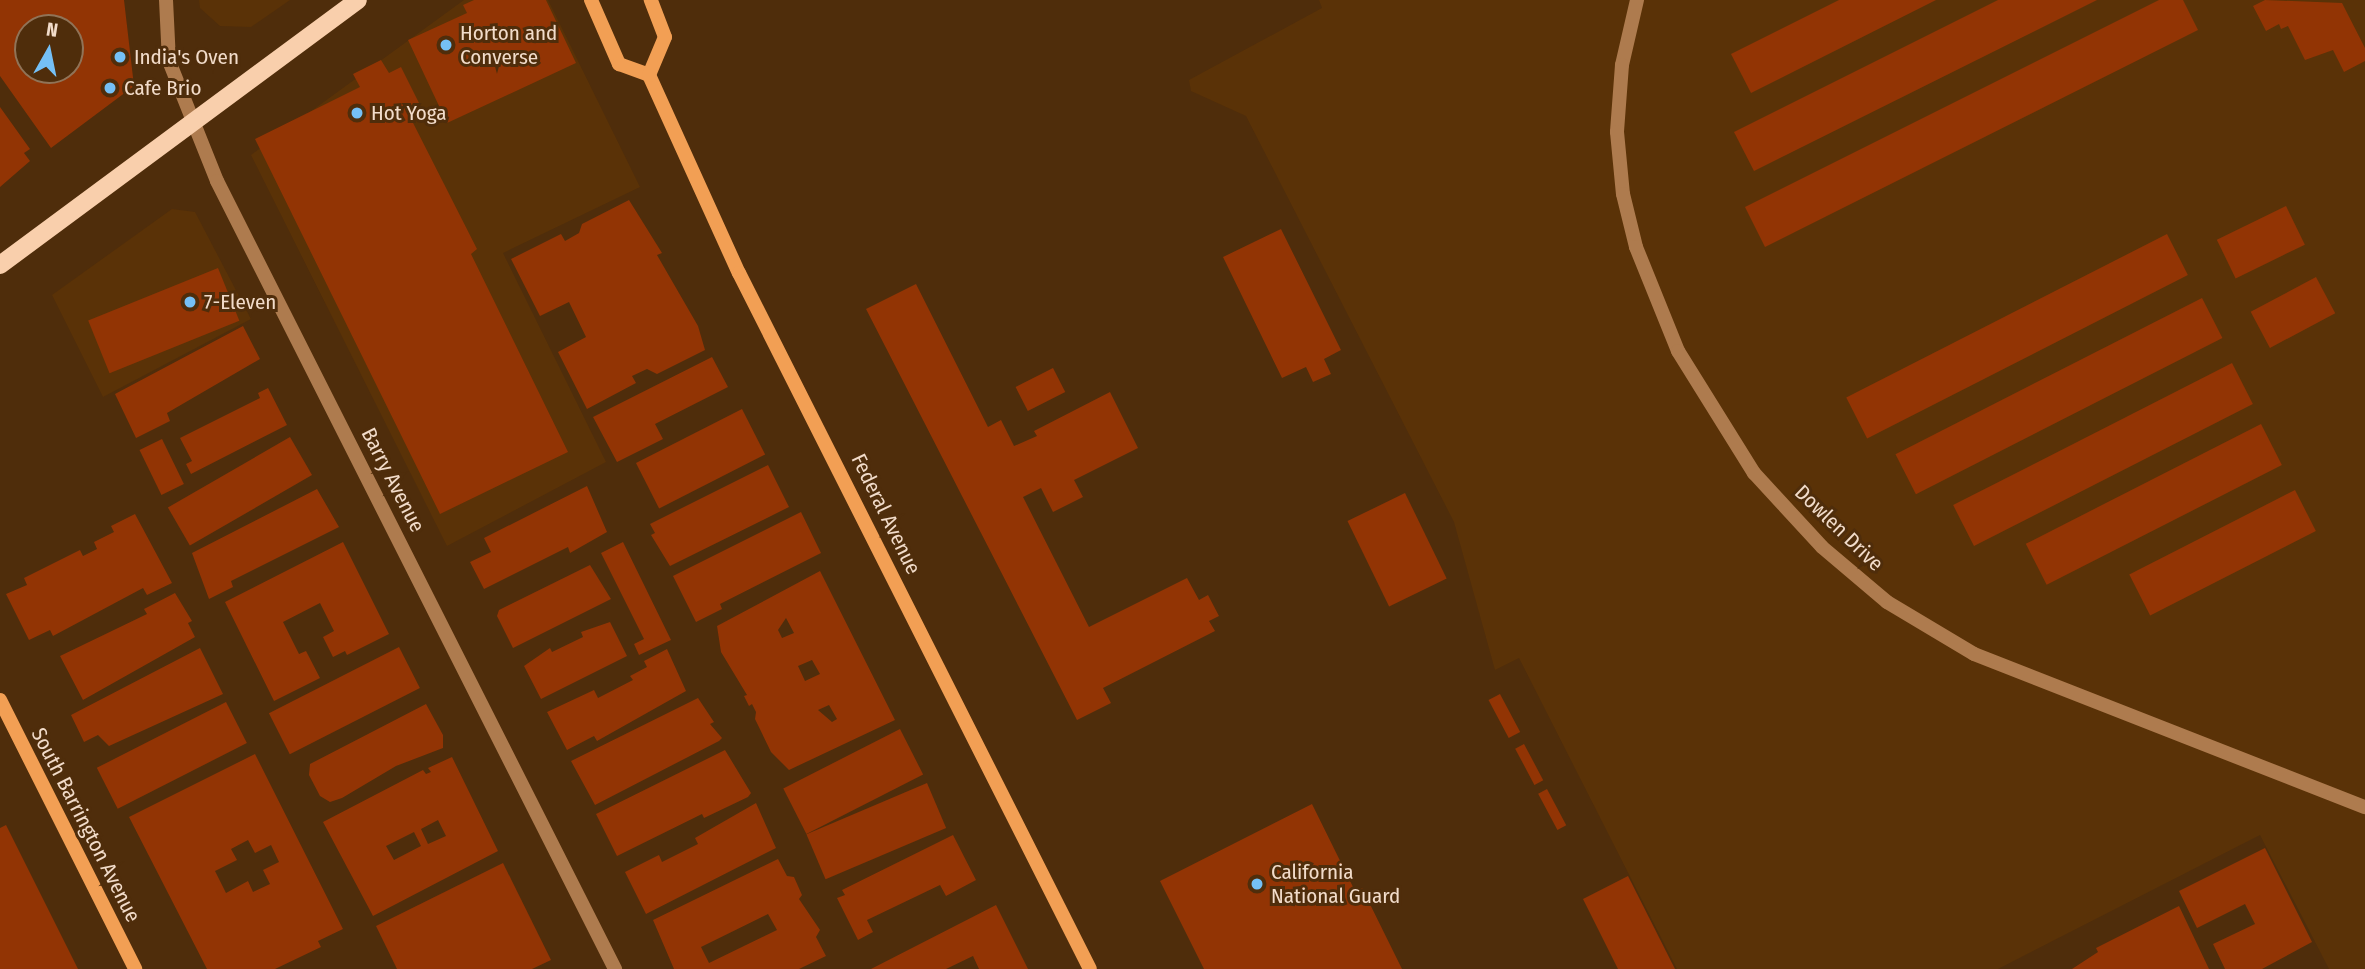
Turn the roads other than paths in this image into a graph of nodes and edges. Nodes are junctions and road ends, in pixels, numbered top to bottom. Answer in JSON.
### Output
{"nodes":[{"id":1,"x":166,"y":0,"type":"edge"},
{"id":2,"x":358,"y":0,"type":"edge"},
{"id":3,"x":591,"y":0,"type":"edge"},
{"id":4,"x":651,"y":0,"type":"edge"},
{"id":5,"x":1637,"y":0,"type":"edge"},
{"id":6,"x":649,"y":75,"type":"junction"},
{"id":7,"x":192,"y":121,"type":"junction"},
{"id":8,"x":0,"y":265,"type":"edge"},
{"id":9,"x":0,"y":700,"type":"edge"},
{"id":10,"x":2365,"y":807,"type":"edge"},
{"id":11,"x":135,"y":969,"type":"edge"},
{"id":12,"x":615,"y":969,"type":"edge"},
{"id":13,"x":1090,"y":969,"type":"edge"}],
"edges":[{"from":1,"to":7,"type":"street","name":"Barry Avenue"},
{"from":2,"to":7,"type":"main road"},
{"from":3,"to":6,"type":"street"},
{"from":4,"to":6,"type":"street"},
{"from":5,"to":10,"type":"street","name":"Dowlen Drive"},
{"from":6,"to":13,"type":"street","name":"Federal Avenue"},
{"from":7,"to":8,"type":"main road"},
{"from":7,"to":12,"type":"street","name":"Barry Avenue"},
{"from":9,"to":11,"type":"street","name":"South Barrington Avenue"}]}
